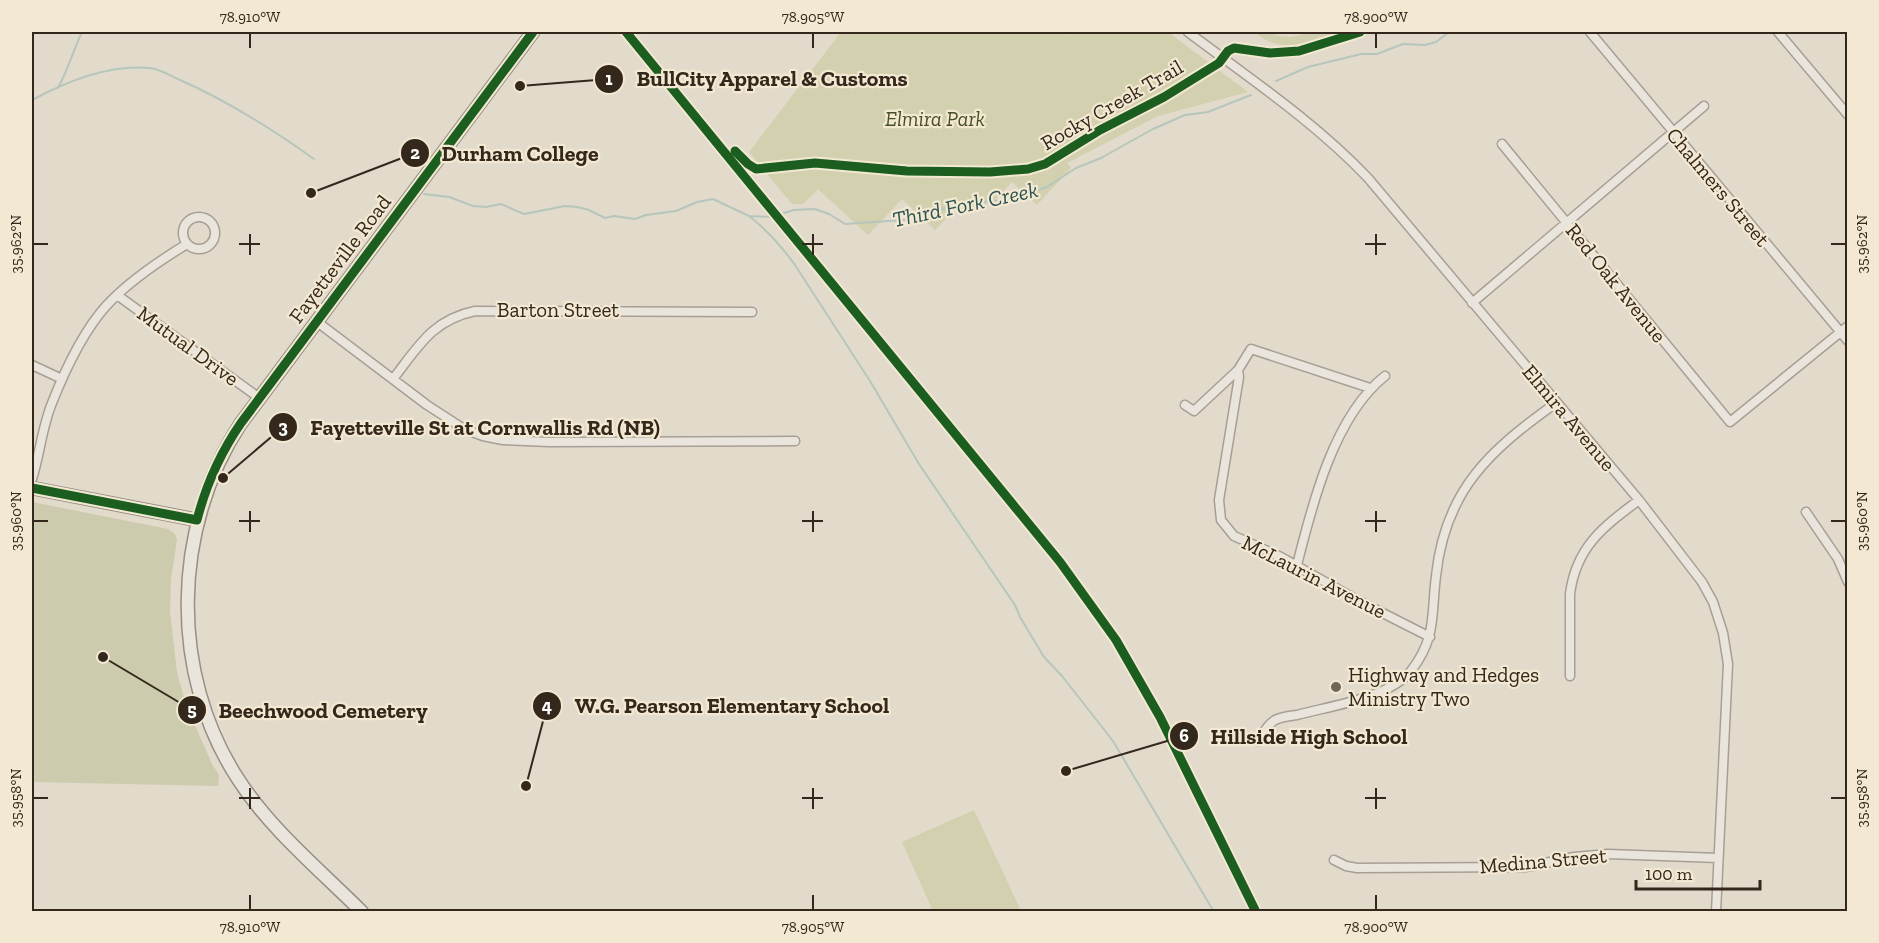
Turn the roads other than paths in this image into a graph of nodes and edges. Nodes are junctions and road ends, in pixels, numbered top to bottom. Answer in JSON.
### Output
{"nodes":[{"id":1,"x":533,"y":32,"type":"edge"},
{"id":2,"x":1188,"y":32,"type":"edge"},
{"id":3,"x":1590,"y":32,"type":"edge"},
{"id":4,"x":1778,"y":32,"type":"edge"},
{"id":5,"x":1704,"y":106,"type":"dead end"},
{"id":6,"x":1848,"y":115,"type":"edge"},
{"id":7,"x":1673,"y":133,"type":"junction"},
{"id":8,"x":1502,"y":144,"type":"dead end"},
{"id":9,"x":1567,"y":223,"type":"junction"},
{"id":10,"x":187,"y":244,"type":"junction"},
{"id":11,"x":117,"y":295,"type":"junction"},
{"id":12,"x":1472,"y":303,"type":"junction"},
{"id":13,"x":752,"y":312,"type":"dead end"},
{"id":14,"x":316,"y":321,"type":"junction"},
{"id":15,"x":1848,"y":326,"type":"edge"},
{"id":16,"x":1840,"y":332,"type":"junction"},
{"id":17,"x":1848,"y":341,"type":"edge"},
{"id":18,"x":32,"y":365,"type":"edge"},
{"id":19,"x":1238,"y":370,"type":"junction"},
{"id":20,"x":1385,"y":376,"type":"dead end"},
{"id":21,"x":62,"y":380,"type":"junction"},
{"id":22,"x":393,"y":380,"type":"junction"},
{"id":23,"x":1370,"y":388,"type":"junction"},
{"id":24,"x":258,"y":397,"type":"junction"},
{"id":25,"x":1556,"y":403,"type":"junction"},
{"id":26,"x":1185,"y":405,"type":"dead end"},
{"id":27,"x":795,"y":441,"type":"dead end"},
{"id":28,"x":32,"y":479,"type":"edge"},
{"id":29,"x":32,"y":488,"type":"edge"},
{"id":30,"x":1639,"y":500,"type":"junction"},
{"id":31,"x":1806,"y":512,"type":"dead end"},
{"id":32,"x":197,"y":520,"type":"junction"},
{"id":33,"x":1297,"y":565,"type":"junction"},
{"id":34,"x":1848,"y":582,"type":"edge"},
{"id":35,"x":1430,"y":637,"type":"junction"},
{"id":36,"x":1569,"y":676,"type":"dead end"},
{"id":37,"x":1258,"y":741,"type":"dead end"},
{"id":38,"x":1718,"y":858,"type":"junction"},
{"id":39,"x":1334,"y":860,"type":"dead end"},
{"id":40,"x":362,"y":911,"type":"edge"},
{"id":41,"x":1716,"y":912,"type":"edge"}],
"edges":[{"from":1,"to":14,"type":"main road","name":"Fayetteville Road"},
{"from":2,"to":12,"type":"street","name":"Elmira Avenue"},
{"from":3,"to":7,"type":"street","name":"Chalmers Street"},
{"from":4,"to":6,"type":"street"},
{"from":5,"to":7,"type":"street"},
{"from":7,"to":9,"type":"street"},
{"from":7,"to":16,"type":"street","name":"Chalmers Street"},
{"from":8,"to":9,"type":"street","name":"Red Oak Avenue"},
{"from":9,"to":12,"type":"street"},
{"from":9,"to":16,"type":"street","name":"Red Oak Avenue"},
{"from":10,"to":10,"type":"street"},
{"from":10,"to":11,"type":"street"},
{"from":11,"to":21,"type":"street"},
{"from":11,"to":24,"type":"street","name":"Mutual Drive"},
{"from":12,"to":25,"type":"street","name":"Elmira Avenue"},
{"from":13,"to":22,"type":"street","name":"Barton Street"},
{"from":14,"to":22,"type":"street"},
{"from":14,"to":24,"type":"main road","name":"Fayetteville Road"},
{"from":15,"to":16,"type":"street"},
{"from":16,"to":17,"type":"street","name":"Chalmers Street"},
{"from":18,"to":21,"type":"street"},
{"from":19,"to":23,"type":"street"},
{"from":19,"to":26,"type":"street"},
{"from":19,"to":33,"type":"street","name":"McLaurin Avenue"},
{"from":20,"to":23,"type":"street"},
{"from":21,"to":28,"type":"street"},
{"from":22,"to":27,"type":"street"},
{"from":23,"to":33,"type":"street"},
{"from":24,"to":32,"type":"main road","name":"Fayetteville Road"},
{"from":25,"to":30,"type":"street","name":"Elmira Avenue"},
{"from":25,"to":35,"type":"street"},
{"from":29,"to":32,"type":"main road"},
{"from":30,"to":36,"type":"street"},
{"from":30,"to":38,"type":"street","name":"Elmira Avenue"},
{"from":31,"to":34,"type":"street"},
{"from":32,"to":40,"type":"main road","name":"Fayetteville Road"},
{"from":33,"to":35,"type":"street","name":"McLaurin Avenue"},
{"from":35,"to":37,"type":"street"},
{"from":38,"to":39,"type":"street","name":"Medina Street"},
{"from":38,"to":41,"type":"street","name":"Elmira Avenue"}]}
